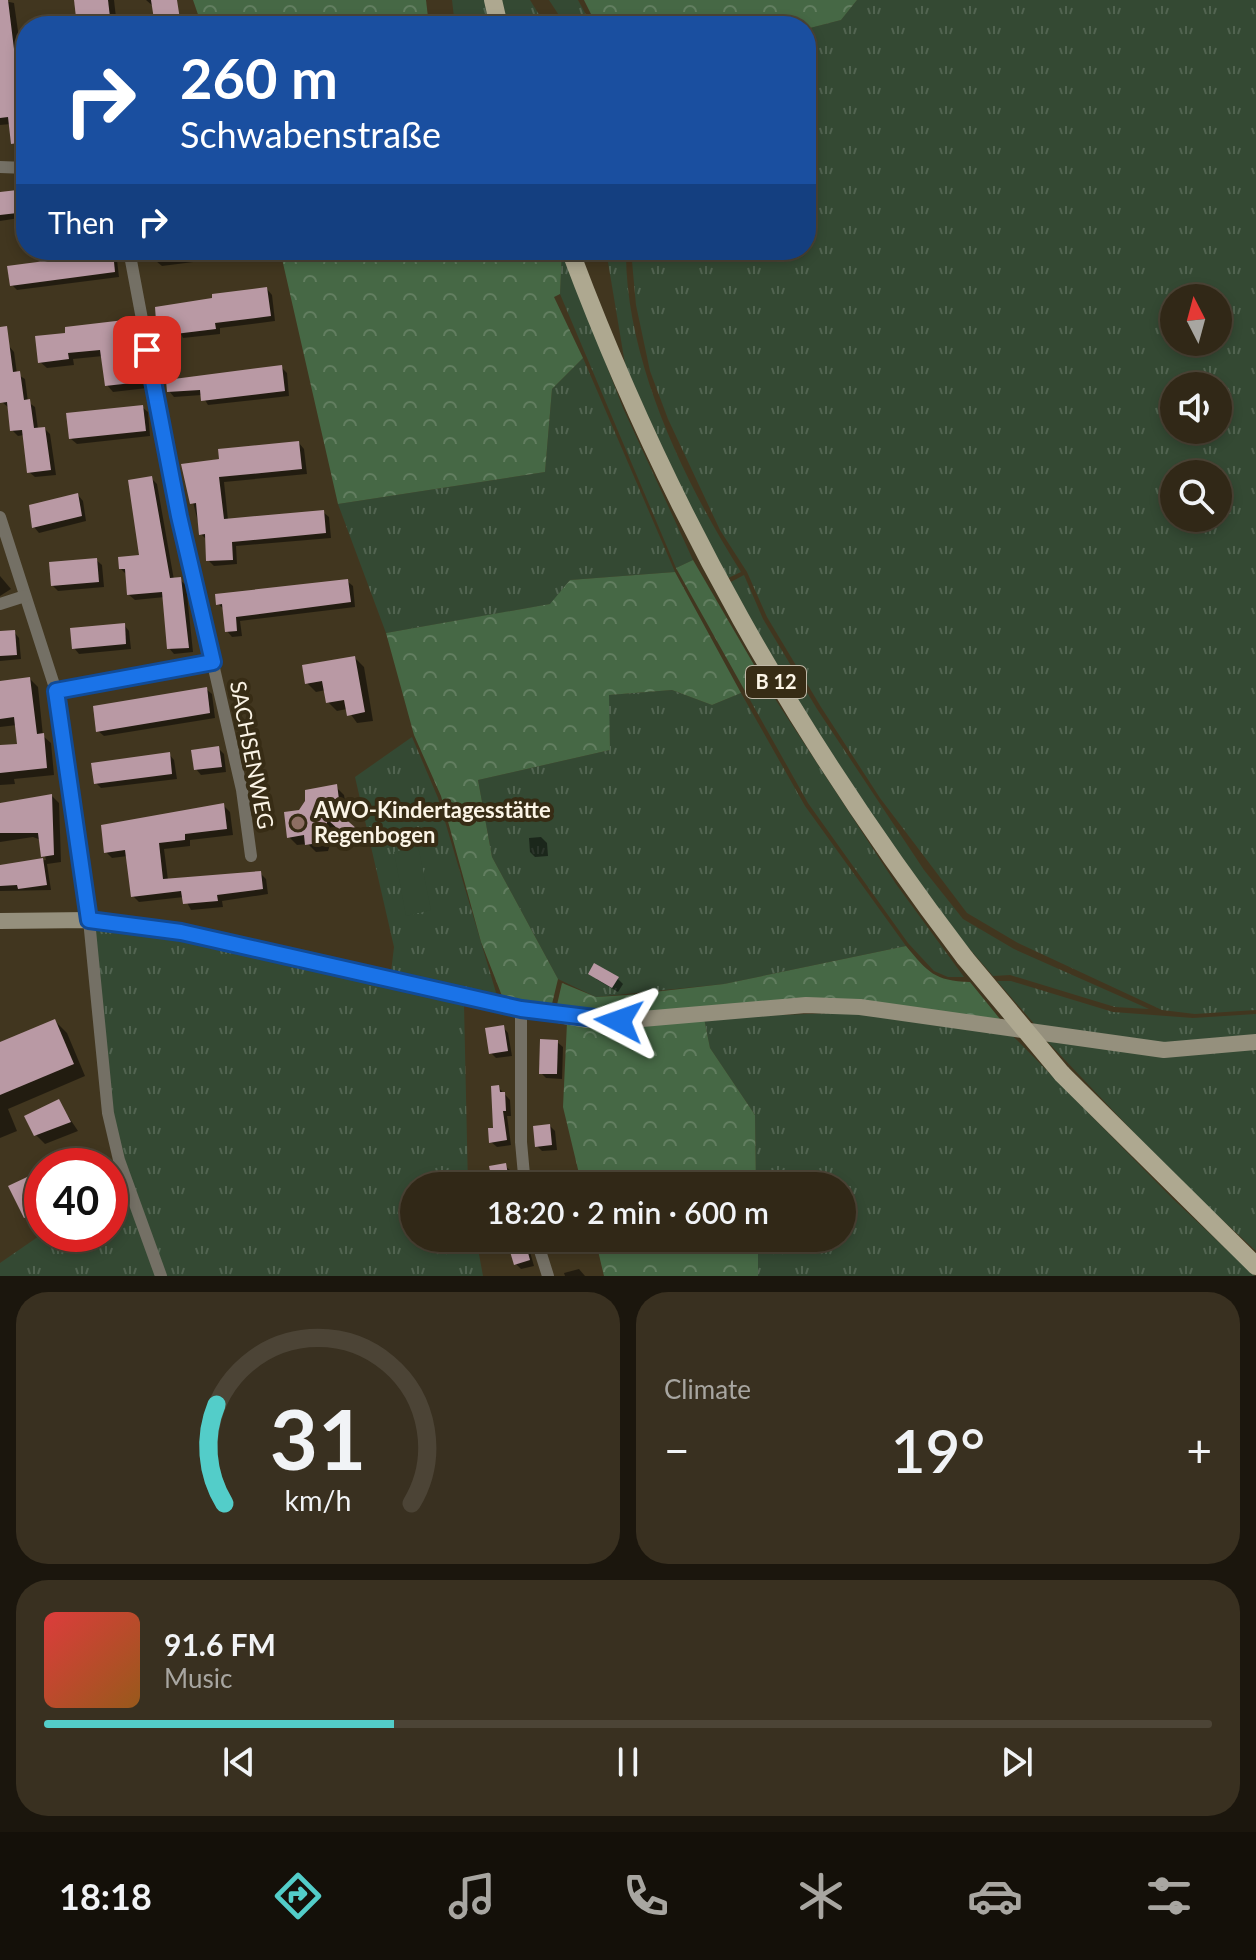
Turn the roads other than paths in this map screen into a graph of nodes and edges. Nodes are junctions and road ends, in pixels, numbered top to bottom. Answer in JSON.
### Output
{"nodes":[{"id":1,"x":131,"y":260,"type":"edge"},
{"id":2,"x":574,"y":260,"type":"edge"},
{"id":3,"x":0,"y":517,"type":"edge"},
{"id":4,"x":25,"y":596,"type":"junction"},
{"id":5,"x":0,"y":604,"type":"edge"},
{"id":6,"x":213,"y":662,"type":"junction"},
{"id":7,"x":56,"y":691,"type":"junction"},
{"id":8,"x":251,"y":856,"type":"dead end"},
{"id":9,"x":89,"y":920,"type":"junction"},
{"id":10,"x":0,"y":921,"type":"edge"},
{"id":11,"x":521,"y":1009,"type":"junction"},
{"id":12,"x":1256,"y":1042,"type":"edge"},
{"id":13,"x":524,"y":1172,"type":"edge"},
{"id":14,"x":540,"y":1252,"type":"edge"},
{"id":15,"x":1256,"y":1266,"type":"edge"},
{"id":16,"x":161,"y":1276,"type":"edge"},
{"id":17,"x":548,"y":1276,"type":"edge"}],
"edges":[{"from":1,"to":6,"type":"street","name":"SACHSENWEG"},
{"from":2,"to":15,"type":"main road","number":"B 12","bridge":true},
{"from":3,"to":4,"type":"street"},
{"from":4,"to":5,"type":"street"},
{"from":4,"to":7,"type":"street"},
{"from":6,"to":7,"type":"street"},
{"from":6,"to":8,"type":"street","name":"SACHSENWEG"},
{"from":7,"to":9,"type":"street"},
{"from":9,"to":10,"type":"street"},
{"from":9,"to":11,"type":"street"},
{"from":9,"to":16,"type":"street"},
{"from":11,"to":12,"type":"street"},
{"from":11,"to":13,"type":"street"},
{"from":14,"to":17,"type":"street"}]}
